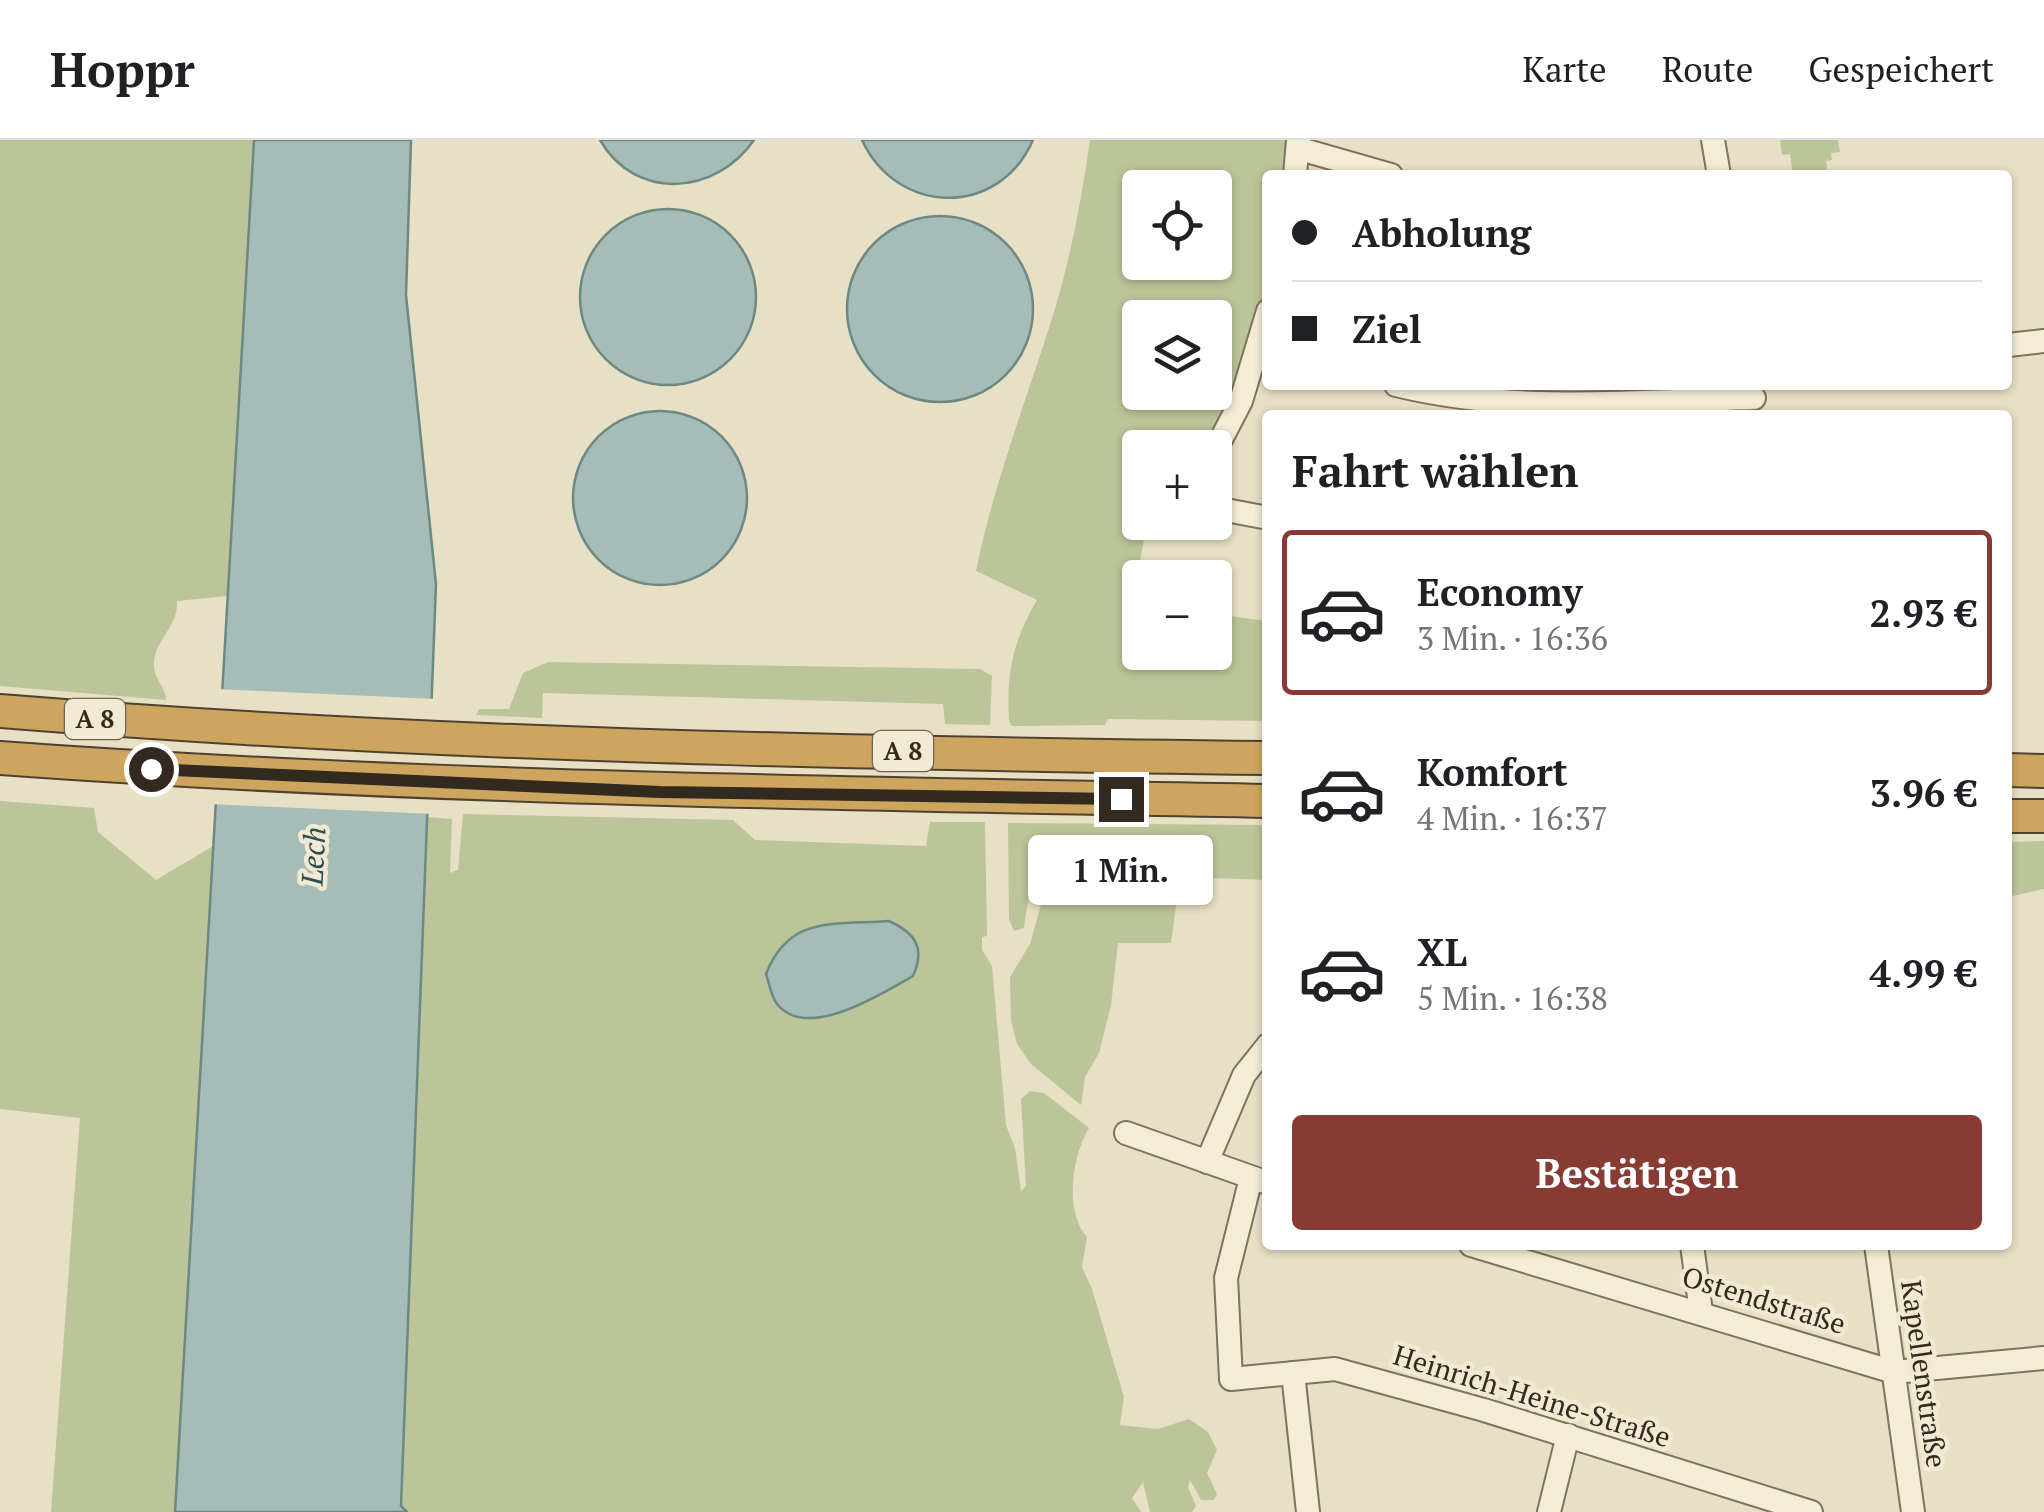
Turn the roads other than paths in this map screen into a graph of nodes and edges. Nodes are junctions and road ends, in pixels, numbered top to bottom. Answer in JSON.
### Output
{"nodes":[{"id":1,"x":1712,"y":140,"type":"edge"},
{"id":2,"x":1299,"y":144,"type":"edge"},
{"id":3,"x":1295,"y":170,"type":"edge"},
{"id":4,"x":1372,"y":170,"type":"edge"},
{"id":5,"x":1719,"y":170,"type":"edge"},
{"id":6,"x":2044,"y":341,"type":"edge"},
{"id":7,"x":2012,"y":344,"type":"edge"},
{"id":8,"x":1262,"y":353,"type":"edge"},
{"id":9,"x":1418,"y":390,"type":"edge"},
{"id":10,"x":1755,"y":399,"type":"edge"},
{"id":11,"x":1226,"y":430,"type":"edge"},
{"id":12,"x":1232,"y":511,"type":"edge"},
{"id":13,"x":1262,"y":517,"type":"edge"},
{"id":14,"x":0,"y":711,"type":"edge"},
{"id":15,"x":0,"y":758,"type":"edge"},
{"id":16,"x":1262,"y":758,"type":"edge"},
{"id":17,"x":2012,"y":770,"type":"edge"},
{"id":18,"x":2044,"y":770,"type":"edge"},
{"id":19,"x":1262,"y":802,"type":"edge"},
{"id":20,"x":2012,"y":816,"type":"edge"},
{"id":21,"x":2044,"y":816,"type":"edge"},
{"id":22,"x":1262,"y":1052,"type":"edge"},
{"id":23,"x":1126,"y":1132,"type":"dead end"},
{"id":24,"x":1207,"y":1162,"type":"junction"},
{"id":25,"x":1259,"y":1180,"type":"edge"},
{"id":26,"x":1488,"y":1250,"type":"edge"},
{"id":27,"x":1693,"y":1250,"type":"edge"},
{"id":28,"x":1877,"y":1250,"type":"edge"},
{"id":29,"x":1702,"y":1312,"type":"junction"},
{"id":30,"x":2044,"y":1358,"type":"edge"},
{"id":31,"x":1894,"y":1372,"type":"junction"},
{"id":32,"x":1293,"y":1373,"type":"junction"},
{"id":33,"x":1568,"y":1435,"type":"junction"},
{"id":34,"x":1746,"y":1503,"type":"edge"},
{"id":35,"x":1308,"y":1512,"type":"edge"},
{"id":36,"x":1548,"y":1512,"type":"edge"},
{"id":37,"x":1811,"y":1512,"type":"edge"},
{"id":38,"x":1913,"y":1512,"type":"edge"}],
"edges":[{"from":1,"to":5,"type":"street"},
{"from":2,"to":3,"type":"street"},
{"from":2,"to":4,"type":"street"},
{"from":6,"to":7,"type":"street"},
{"from":8,"to":11,"type":"street"},
{"from":9,"to":10,"type":"street"},
{"from":12,"to":13,"type":"street"},
{"from":14,"to":16,"type":"highway","number":"A 8"},
{"from":15,"to":19,"type":"highway","number":"A 8"},
{"from":17,"to":18,"type":"highway"},
{"from":20,"to":21,"type":"highway"},
{"from":22,"to":24,"type":"street"},
{"from":23,"to":24,"type":"street"},
{"from":24,"to":25,"type":"street"},
{"from":25,"to":32,"type":"street","name":"Heinrich-Heine-Straße"},
{"from":26,"to":29,"type":"street","name":"Ostendstraße"},
{"from":27,"to":29,"type":"street"},
{"from":28,"to":31,"type":"street","name":"Kapellenstraße"},
{"from":29,"to":31,"type":"street","name":"Ostendstraße"},
{"from":30,"to":31,"type":"street","name":"Ostendstraße"},
{"from":31,"to":38,"type":"street","name":"Kapellenstraße"},
{"from":32,"to":33,"type":"street","name":"Heinrich-Heine-Straße"},
{"from":32,"to":35,"type":"street"},
{"from":33,"to":34,"type":"street","name":"Heinrich-Heine-Straße"},
{"from":33,"to":36,"type":"street"},
{"from":34,"to":37,"type":"street","name":"Heinrich-Heine-Straße"}]}
